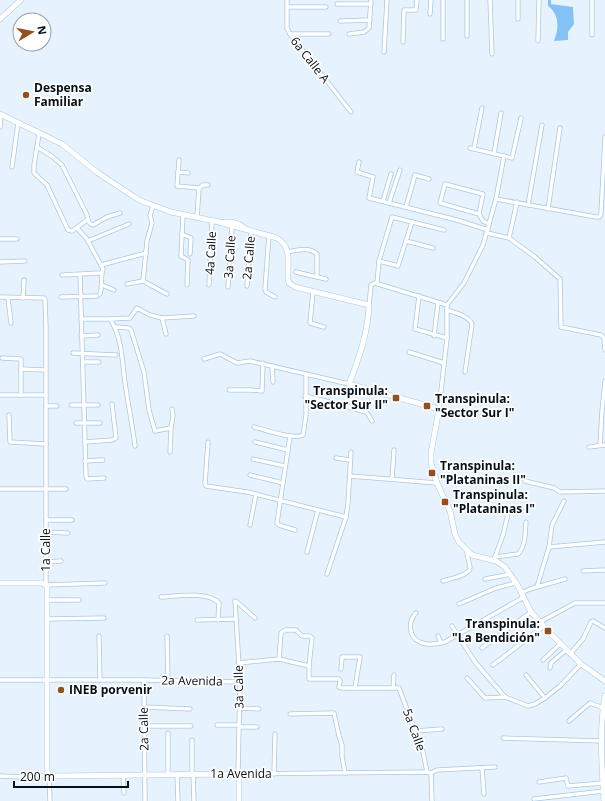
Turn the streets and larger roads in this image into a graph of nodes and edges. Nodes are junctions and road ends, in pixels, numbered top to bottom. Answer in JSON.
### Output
{"nodes":[{"id":1,"x":21,"y":0,"type":"edge"},
{"id":2,"x":287,"y":0,"type":"edge"},
{"id":3,"x":387,"y":0,"type":"edge"},
{"id":4,"x":417,"y":0,"type":"edge"},
{"id":5,"x":431,"y":0,"type":"edge"},
{"id":6,"x":443,"y":0,"type":"edge"},
{"id":7,"x":467,"y":0,"type":"edge"},
{"id":8,"x":490,"y":0,"type":"edge"},
{"id":9,"x":518,"y":0,"type":"edge"},
{"id":10,"x":539,"y":0,"type":"edge"},
{"id":11,"x":592,"y":0,"type":"edge"},
{"id":12,"x":371,"y":2,"type":"edge"},
{"id":13,"x":337,"y":4,"type":"dead end"},
{"id":14,"x":288,"y":7,"type":"junction"},
{"id":15,"x":326,"y":7,"type":"dead end"},
{"id":16,"x":430,"y":14,"type":"dead end"},
{"id":17,"x":0,"y":19,"type":"edge"},
{"id":18,"x":518,"y":19,"type":"dead end"},
{"id":19,"x":370,"y":20,"type":"junction"},
{"id":20,"x":340,"y":21,"type":"dead end"},
{"id":21,"x":290,"y":34,"type":"junction"},
{"id":22,"x":329,"y":34,"type":"dead end"},
{"id":23,"x":350,"y":34,"type":"dead end"},
{"id":24,"x":592,"y":35,"type":"dead end"},
{"id":25,"x":468,"y":36,"type":"dead end"},
{"id":26,"x":443,"y":39,"type":"dead end"},
{"id":27,"x":538,"y":41,"type":"dead end"},
{"id":28,"x":403,"y":42,"type":"dead end"},
{"id":29,"x":384,"y":52,"type":"dead end"},
{"id":30,"x":492,"y":54,"type":"dead end"},
{"id":31,"x":482,"y":108,"type":"dead end"},
{"id":32,"x":352,"y":112,"type":"dead end"},
{"id":33,"x":501,"y":113,"type":"dead end"},
{"id":34,"x":1,"y":115,"type":"edge"},
{"id":35,"x":521,"y":118,"type":"dead end"},
{"id":36,"x":18,"y":123,"type":"junction"},
{"id":37,"x":542,"y":125,"type":"dead end"},
{"id":38,"x":0,"y":127,"type":"edge"},
{"id":39,"x":560,"y":128,"type":"dead end"},
{"id":40,"x":39,"y":134,"type":"junction"},
{"id":41,"x":605,"y":137,"type":"edge"},
{"id":42,"x":37,"y":147,"type":"junction"},
{"id":43,"x":494,"y":154,"type":"junction"},
{"id":44,"x":504,"y":156,"type":"junction"},
{"id":45,"x":179,"y":160,"type":"dead end"},
{"id":46,"x":360,"y":162,"type":"dead end"},
{"id":47,"x":12,"y":167,"type":"dead end"},
{"id":48,"x":400,"y":170,"type":"dead end"},
{"id":49,"x":178,"y":172,"type":"junction"},
{"id":50,"x":188,"y":173,"type":"dead end"},
{"id":51,"x":391,"y":174,"type":"dead end"},
{"id":52,"x":429,"y":179,"type":"dead end"},
{"id":53,"x":208,"y":185,"type":"dead end"},
{"id":54,"x":199,"y":188,"type":"junction"},
{"id":55,"x":496,"y":199,"type":"junction"},
{"id":56,"x":383,"y":201,"type":"junction"},
{"id":57,"x":517,"y":202,"type":"junction"},
{"id":58,"x":389,"y":203,"type":"junction"},
{"id":59,"x":528,"y":205,"type":"junction"},
{"id":60,"x":153,"y":206,"type":"junction"},
{"id":61,"x":406,"y":207,"type":"junction"},
{"id":62,"x":548,"y":209,"type":"junction"},
{"id":63,"x":120,"y":213,"type":"dead end"},
{"id":64,"x":479,"y":214,"type":"junction"},
{"id":65,"x":183,"y":215,"type":"junction"},
{"id":66,"x":197,"y":218,"type":"junction"},
{"id":67,"x":87,"y":220,"type":"junction"},
{"id":68,"x":212,"y":221,"type":"junction"},
{"id":69,"x":412,"y":222,"type":"junction"},
{"id":70,"x":220,"y":223,"type":"junction"},
{"id":71,"x":129,"y":224,"type":"dead end"},
{"id":72,"x":489,"y":224,"type":"junction"},
{"id":73,"x":232,"y":226,"type":"junction"},
{"id":74,"x":77,"y":228,"type":"junction"},
{"id":75,"x":244,"y":229,"type":"junction"},
{"id":76,"x":251,"y":230,"type":"junction"},
{"id":77,"x":444,"y":230,"type":"dead end"},
{"id":78,"x":487,"y":232,"type":"junction"},
{"id":79,"x":182,"y":234,"type":"junction"},
{"id":80,"x":269,"y":235,"type":"junction"},
{"id":81,"x":508,"y":238,"type":"junction"},
{"id":82,"x":0,"y":239,"type":"edge"},
{"id":83,"x":17,"y":239,"type":"dead end"},
{"id":84,"x":88,"y":241,"type":"junction"},
{"id":85,"x":406,"y":241,"type":"junction"},
{"id":86,"x":433,"y":248,"type":"dead end"},
{"id":87,"x":288,"y":252,"type":"junction"},
{"id":88,"x":146,"y":253,"type":"junction"},
{"id":89,"x":190,"y":254,"type":"dead end"},
{"id":90,"x":25,"y":261,"type":"dead end"},
{"id":91,"x":379,"y":261,"type":"junction"},
{"id":92,"x":0,"y":262,"type":"edge"},
{"id":93,"x":101,"y":265,"type":"junction"},
{"id":94,"x":296,"y":272,"type":"dead end"},
{"id":95,"x":100,"y":273,"type":"junction"},
{"id":96,"x":62,"y":275,"type":"dead end"},
{"id":97,"x":80,"y":275,"type":"junction"},
{"id":98,"x":317,"y":277,"type":"junction"},
{"id":99,"x":326,"y":279,"type":"dead end"},
{"id":100,"x":24,"y":280,"type":"dead end"},
{"id":101,"x":143,"y":281,"type":"junction"},
{"id":102,"x":376,"y":283,"type":"junction"},
{"id":103,"x":127,"y":284,"type":"dead end"},
{"id":104,"x":102,"y":285,"type":"junction"},
{"id":105,"x":187,"y":285,"type":"dead end"},
{"id":106,"x":209,"y":285,"type":"dead end"},
{"id":107,"x":247,"y":286,"type":"dead end"},
{"id":108,"x":228,"y":287,"type":"dead end"},
{"id":109,"x":114,"y":290,"type":"dead end"},
{"id":110,"x":313,"y":292,"type":"junction"},
{"id":111,"x":167,"y":294,"type":"dead end"},
{"id":112,"x":80,"y":296,"type":"junction"},
{"id":113,"x":419,"y":296,"type":"junction"},
{"id":114,"x":61,"y":297,"type":"dead end"},
{"id":115,"x":275,"y":297,"type":"dead end"},
{"id":116,"x":0,"y":298,"type":"edge"},
{"id":117,"x":8,"y":298,"type":"junction"},
{"id":118,"x":23,"y":298,"type":"junction"},
{"id":119,"x":438,"y":303,"type":"junction"},
{"id":120,"x":369,"y":305,"type":"junction"},
{"id":121,"x":447,"y":305,"type":"junction"},
{"id":122,"x":447,"y":310,"type":"junction"},
{"id":123,"x":194,"y":316,"type":"dead end"},
{"id":124,"x":162,"y":318,"type":"junction"},
{"id":125,"x":81,"y":319,"type":"junction"},
{"id":126,"x":110,"y":319,"type":"junction"},
{"id":127,"x":11,"y":323,"type":"dead end"},
{"id":128,"x":116,"y":327,"type":"junction"},
{"id":129,"x":324,"y":327,"type":"dead end"},
{"id":130,"x":166,"y":334,"type":"dead end"},
{"id":131,"x":98,"y":335,"type":"dead end"},
{"id":132,"x":82,"y":336,"type":"junction"},
{"id":133,"x":434,"y":336,"type":"junction"},
{"id":134,"x":446,"y":338,"type":"junction"},
{"id":135,"x":605,"y":350,"type":"edge"},
{"id":136,"x":409,"y":352,"type":"dead end"},
{"id":137,"x":73,"y":353,"type":"dead end"},
{"id":138,"x":82,"y":354,"type":"junction"},
{"id":139,"x":116,"y":354,"type":"dead end"},
{"id":140,"x":2,"y":358,"type":"dead end"},
{"id":141,"x":204,"y":359,"type":"dead end"},
{"id":142,"x":83,"y":362,"type":"junction"},
{"id":143,"x":99,"y":362,"type":"dead end"},
{"id":144,"x":263,"y":363,"type":"junction"},
{"id":145,"x":444,"y":363,"type":"junction"},
{"id":146,"x":272,"y":366,"type":"junction"},
{"id":147,"x":21,"y":369,"type":"junction"},
{"id":148,"x":46,"y":370,"type":"junction"},
{"id":149,"x":465,"y":372,"type":"dead end"},
{"id":150,"x":306,"y":374,"type":"junction"},
{"id":151,"x":605,"y":381,"type":"edge"},
{"id":152,"x":273,"y":382,"type":"dead end"},
{"id":153,"x":349,"y":384,"type":"junction"},
{"id":154,"x":229,"y":390,"type":"dead end"},
{"id":155,"x":0,"y":395,"type":"edge"},
{"id":156,"x":21,"y":395,"type":"junction"},
{"id":157,"x":45,"y":395,"type":"junction"},
{"id":158,"x":305,"y":396,"type":"junction"},
{"id":159,"x":112,"y":404,"type":"dead end"},
{"id":160,"x":71,"y":405,"type":"dead end"},
{"id":161,"x":84,"y":405,"type":"junction"},
{"id":162,"x":98,"y":405,"type":"dead end"},
{"id":163,"x":46,"y":406,"type":"junction"},
{"id":164,"x":57,"y":406,"type":"dead end"},
{"id":165,"x":172,"y":409,"type":"dead end"},
{"id":166,"x":438,"y":409,"type":"junction"},
{"id":167,"x":603,"y":412,"type":"edge"},
{"id":168,"x":9,"y":416,"type":"dead end"},
{"id":169,"x":372,"y":421,"type":"dead end"},
{"id":170,"x":76,"y":423,"type":"dead end"},
{"id":171,"x":85,"y":423,"type":"junction"},
{"id":172,"x":100,"y":423,"type":"dead end"},
{"id":173,"x":171,"y":428,"type":"junction"},
{"id":174,"x":254,"y":428,"type":"dead end"},
{"id":175,"x":290,"y":436,"type":"junction"},
{"id":176,"x":85,"y":442,"type":"junction"},
{"id":177,"x":208,"y":442,"type":"dead end"},
{"id":178,"x":255,"y":442,"type":"dead end"},
{"id":179,"x":46,"y":444,"type":"junction"},
{"id":180,"x":603,"y":445,"type":"edge"},
{"id":181,"x":135,"y":446,"type":"dead end"},
{"id":182,"x":589,"y":447,"type":"dead end"},
{"id":183,"x":288,"y":450,"type":"junction"},
{"id":184,"x":394,"y":450,"type":"dead end"},
{"id":185,"x":170,"y":452,"type":"dead end"},
{"id":186,"x":351,"y":452,"type":"dead end"},
{"id":187,"x":253,"y":458,"type":"dead end"},
{"id":188,"x":336,"y":458,"type":"dead end"},
{"id":189,"x":103,"y":460,"type":"dead end"},
{"id":190,"x":350,"y":460,"type":"junction"},
{"id":191,"x":85,"y":461,"type":"junction"},
{"id":192,"x":285,"y":466,"type":"junction"},
{"id":193,"x":250,"y":475,"type":"dead end"},
{"id":194,"x":350,"y":476,"type":"junction"},
{"id":195,"x":104,"y":478,"type":"dead end"},
{"id":196,"x":392,"y":479,"type":"junction"},
{"id":197,"x":525,"y":481,"type":"dead end"},
{"id":198,"x":282,"y":483,"type":"junction"},
{"id":199,"x":437,"y":483,"type":"junction"},
{"id":200,"x":0,"y":489,"type":"edge"},
{"id":201,"x":46,"y":489,"type":"junction"},
{"id":202,"x":66,"y":489,"type":"dead end"},
{"id":203,"x":605,"y":491,"type":"edge"},
{"id":204,"x":256,"y":494,"type":"junction"},
{"id":205,"x":280,"y":499,"type":"junction"},
{"id":206,"x":564,"y":502,"type":"dead end"},
{"id":207,"x":318,"y":510,"type":"junction"},
{"id":208,"x":508,"y":514,"type":"dead end"},
{"id":209,"x":346,"y":517,"type":"junction"},
{"id":210,"x":46,"y":520,"type":"junction"},
{"id":211,"x":72,"y":520,"type":"dead end"},
{"id":212,"x":526,"y":522,"type":"dead end"},
{"id":213,"x":250,"y":525,"type":"dead end"},
{"id":214,"x":295,"y":530,"type":"dead end"},
{"id":215,"x":46,"y":532,"type":"junction"},
{"id":216,"x":68,"y":533,"type":"dead end"},
{"id":217,"x":605,"y":542,"type":"edge"},
{"id":218,"x":549,"y":547,"type":"junction"},
{"id":219,"x":467,"y":551,"type":"junction"},
{"id":220,"x":307,"y":552,"type":"dead end"},
{"id":221,"x":495,"y":559,"type":"junction"},
{"id":222,"x":46,"y":562,"type":"junction"},
{"id":223,"x":61,"y":562,"type":"dead end"},
{"id":224,"x":605,"y":570,"type":"edge"},
{"id":225,"x":583,"y":571,"type":"dead end"},
{"id":226,"x":327,"y":574,"type":"dead end"},
{"id":227,"x":510,"y":574,"type":"junction"},
{"id":228,"x":485,"y":579,"type":"dead end"},
{"id":229,"x":565,"y":579,"type":"dead end"},
{"id":230,"x":443,"y":581,"type":"dead end"},
{"id":231,"x":0,"y":583,"type":"edge"},
{"id":232,"x":105,"y":583,"type":"dead end"},
{"id":233,"x":516,"y":583,"type":"junction"},
{"id":234,"x":46,"y":585,"type":"junction"},
{"id":235,"x":537,"y":587,"type":"junction"},
{"id":236,"x":522,"y":595,"type":"junction"},
{"id":237,"x":161,"y":597,"type":"dead end"},
{"id":238,"x":47,"y":600,"type":"junction"},
{"id":239,"x":79,"y":600,"type":"dead end"},
{"id":240,"x":605,"y":603,"type":"edge"},
{"id":241,"x":459,"y":604,"type":"dead end"},
{"id":242,"x":531,"y":612,"type":"junction"},
{"id":243,"x":416,"y":613,"type":"dead end"},
{"id":244,"x":104,"y":618,"type":"dead end"},
{"id":245,"x":255,"y":618,"type":"dead end"},
{"id":246,"x":46,"y":619,"type":"junction"},
{"id":247,"x":236,"y":619,"type":"junction"},
{"id":248,"x":197,"y":620,"type":"dead end"},
{"id":249,"x":218,"y":620,"type":"junction"},
{"id":250,"x":542,"y":624,"type":"junction"},
{"id":251,"x":452,"y":626,"type":"dead end"},
{"id":252,"x":605,"y":628,"type":"edge"},
{"id":253,"x":458,"y":634,"type":"junction"},
{"id":254,"x":99,"y":636,"type":"dead end"},
{"id":255,"x":167,"y":636,"type":"dead end"},
{"id":256,"x":438,"y":636,"type":"dead end"},
{"id":257,"x":442,"y":643,"type":"junction"},
{"id":258,"x":560,"y":644,"type":"junction"},
{"id":259,"x":482,"y":648,"type":"dead end"},
{"id":260,"x":568,"y":652,"type":"junction"},
{"id":261,"x":279,"y":659,"type":"junction"},
{"id":262,"x":543,"y":660,"type":"dead end"},
{"id":263,"x":239,"y":663,"type":"junction"},
{"id":264,"x":581,"y":664,"type":"junction"},
{"id":265,"x":493,"y":665,"type":"dead end"},
{"id":266,"x":309,"y":666,"type":"junction"},
{"id":267,"x":550,"y":668,"type":"dead end"},
{"id":268,"x":341,"y":669,"type":"dead end"},
{"id":269,"x":394,"y":675,"type":"dead end"},
{"id":270,"x":526,"y":675,"type":"dead end"},
{"id":271,"x":467,"y":678,"type":"dead end"},
{"id":272,"x":0,"y":680,"type":"edge"},
{"id":273,"x":47,"y":680,"type":"junction"},
{"id":274,"x":100,"y":680,"type":"junction"},
{"id":275,"x":144,"y":680,"type":"junction"},
{"id":276,"x":168,"y":681,"type":"junction"},
{"id":277,"x":605,"y":681,"type":"edge"},
{"id":278,"x":240,"y":682,"type":"junction"},
{"id":279,"x":356,"y":688,"type":"junction"},
{"id":280,"x":393,"y":688,"type":"junction"},
{"id":281,"x":605,"y":696,"type":"edge"},
{"id":282,"x":506,"y":697,"type":"junction"},
{"id":283,"x":545,"y":698,"type":"junction"},
{"id":284,"x":144,"y":707,"type":"junction"},
{"id":285,"x":239,"y":708,"type":"junction"},
{"id":286,"x":603,"y":708,"type":"junction"},
{"id":287,"x":190,"y":709,"type":"dead end"},
{"id":288,"x":259,"y":709,"type":"dead end"},
{"id":289,"x":290,"y":714,"type":"dead end"},
{"id":290,"x":570,"y":721,"type":"dead end"},
{"id":291,"x":217,"y":725,"type":"dead end"},
{"id":292,"x":144,"y":726,"type":"junction"},
{"id":293,"x":190,"y":726,"type":"dead end"},
{"id":294,"x":239,"y":726,"type":"junction"},
{"id":295,"x":603,"y":726,"type":"edge"},
{"id":296,"x":257,"y":727,"type":"dead end"},
{"id":297,"x":442,"y":729,"type":"dead end"},
{"id":298,"x":415,"y":731,"type":"junction"},
{"id":299,"x":168,"y":733,"type":"dead end"},
{"id":300,"x":274,"y":734,"type":"dead end"},
{"id":301,"x":503,"y":738,"type":"dead end"},
{"id":302,"x":192,"y":740,"type":"dead end"},
{"id":303,"x":602,"y":741,"type":"junction"},
{"id":304,"x":604,"y":763,"type":"edge"},
{"id":305,"x":495,"y":767,"type":"dead end"},
{"id":306,"x":482,"y":768,"type":"junction"},
{"id":307,"x":429,"y":772,"type":"junction"},
{"id":308,"x":343,"y":773,"type":"junction"},
{"id":309,"x":145,"y":774,"type":"junction"},
{"id":310,"x":168,"y":774,"type":"junction"},
{"id":311,"x":177,"y":774,"type":"junction"},
{"id":312,"x":193,"y":774,"type":"junction"},
{"id":313,"x":238,"y":774,"type":"junction"},
{"id":314,"x":274,"y":774,"type":"junction"},
{"id":315,"x":48,"y":775,"type":"junction"},
{"id":316,"x":123,"y":775,"type":"junction"},
{"id":317,"x":0,"y":776,"type":"edge"},
{"id":318,"x":539,"y":782,"type":"dead end"},
{"id":319,"x":603,"y":783,"type":"junction"},
{"id":320,"x":604,"y":791,"type":"junction"},
{"id":321,"x":124,"y":793,"type":"dead end"},
{"id":322,"x":484,"y":794,"type":"dead end"},
{"id":323,"x":534,"y":799,"type":"dead end"},
{"id":324,"x":50,"y":801,"type":"edge"},
{"id":325,"x":145,"y":801,"type":"edge"},
{"id":326,"x":178,"y":801,"type":"edge"},
{"id":327,"x":194,"y":801,"type":"edge"},
{"id":328,"x":239,"y":801,"type":"edge"},
{"id":329,"x":432,"y":801,"type":"edge"},
{"id":330,"x":604,"y":801,"type":"edge"}],
"edges":[{"from":1,"to":17,"type":"street"},
{"from":2,"to":14,"type":"street","name":"6a Calle A"},
{"from":3,"to":29,"type":"street"},
{"from":4,"to":28,"type":"street"},
{"from":5,"to":16,"type":"street"},
{"from":6,"to":26,"type":"street"},
{"from":7,"to":25,"type":"street"},
{"from":8,"to":30,"type":"street"},
{"from":9,"to":18,"type":"street"},
{"from":10,"to":27,"type":"street"},
{"from":11,"to":24,"type":"street"},
{"from":12,"to":13,"type":"street"},
{"from":12,"to":19,"type":"street"},
{"from":14,"to":15,"type":"street"},
{"from":14,"to":21,"type":"street","name":"6a Calle A"},
{"from":19,"to":20,"type":"street"},
{"from":19,"to":23,"type":"street"},
{"from":21,"to":22,"type":"street"},
{"from":21,"to":32,"type":"street","name":"6a Calle A"},
{"from":31,"to":43,"type":"street"},
{"from":33,"to":43,"type":"street"},
{"from":34,"to":36,"type":"street"},
{"from":34,"to":38,"type":"street"},
{"from":35,"to":44,"type":"street"},
{"from":36,"to":40,"type":"street"},
{"from":36,"to":47,"type":"street"},
{"from":37,"to":59,"type":"street"},
{"from":39,"to":62,"type":"street"},
{"from":40,"to":42,"type":"street"},
{"from":40,"to":60,"type":"street"},
{"from":41,"to":62,"type":"street"},
{"from":42,"to":67,"type":"street"},
{"from":42,"to":74,"type":"street"},
{"from":43,"to":44,"type":"street"},
{"from":44,"to":55,"type":"street"},
{"from":45,"to":49,"type":"street"},
{"from":46,"to":56,"type":"street"},
{"from":48,"to":58,"type":"street"},
{"from":49,"to":50,"type":"street"},
{"from":49,"to":54,"type":"street"},
{"from":51,"to":56,"type":"street"},
{"from":52,"to":61,"type":"street"},
{"from":53,"to":54,"type":"street"},
{"from":54,"to":66,"type":"street"},
{"from":55,"to":57,"type":"street"},
{"from":55,"to":72,"type":"street"},
{"from":56,"to":58,"type":"street"},
{"from":57,"to":59,"type":"street"},
{"from":57,"to":81,"type":"street"},
{"from":58,"to":61,"type":"street"},
{"from":59,"to":62,"type":"street"},
{"from":60,"to":65,"type":"street"},
{"from":60,"to":88,"type":"street"},
{"from":61,"to":78,"type":"street"},
{"from":63,"to":67,"type":"street"},
{"from":64,"to":64,"type":"street"},
{"from":64,"to":72,"type":"street"},
{"from":65,"to":66,"type":"street"},
{"from":65,"to":79,"type":"street"},
{"from":66,"to":68,"type":"street"},
{"from":67,"to":74,"type":"street"},
{"from":68,"to":70,"type":"street"},
{"from":68,"to":106,"type":"street","name":"4a Calle"},
{"from":69,"to":77,"type":"street"},
{"from":69,"to":85,"type":"street"},
{"from":69,"to":91,"type":"street"},
{"from":70,"to":73,"type":"street"},
{"from":70,"to":75,"type":"street"},
{"from":71,"to":84,"type":"street"},
{"from":72,"to":78,"type":"street"},
{"from":73,"to":75,"type":"street"},
{"from":73,"to":108,"type":"street","name":"3a Calle"},
{"from":74,"to":84,"type":"street"},
{"from":75,"to":76,"type":"street"},
{"from":76,"to":80,"type":"street"},
{"from":76,"to":107,"type":"street","name":"2a Calle"},
{"from":78,"to":81,"type":"street"},
{"from":78,"to":121,"type":"street"},
{"from":79,"to":89,"type":"street"},
{"from":79,"to":105,"type":"street"},
{"from":80,"to":87,"type":"street"},
{"from":80,"to":115,"type":"street"},
{"from":81,"to":135,"type":"street"},
{"from":82,"to":83,"type":"street"},
{"from":84,"to":93,"type":"street"},
{"from":85,"to":86,"type":"street"},
{"from":85,"to":91,"type":"street"},
{"from":87,"to":98,"type":"street"},
{"from":87,"to":110,"type":"street"},
{"from":88,"to":93,"type":"street"},
{"from":88,"to":101,"type":"street"},
{"from":90,"to":92,"type":"street"},
{"from":91,"to":102,"type":"street"},
{"from":93,"to":95,"type":"street"},
{"from":94,"to":98,"type":"street"},
{"from":95,"to":97,"type":"street"},
{"from":95,"to":104,"type":"street"},
{"from":96,"to":97,"type":"street"},
{"from":97,"to":112,"type":"street"},
{"from":98,"to":99,"type":"street"},
{"from":100,"to":118,"type":"street"},
{"from":101,"to":103,"type":"street"},
{"from":101,"to":111,"type":"street"},
{"from":102,"to":113,"type":"street"},
{"from":102,"to":120,"type":"street"},
{"from":104,"to":109,"type":"street"},
{"from":104,"to":112,"type":"street"},
{"from":110,"to":120,"type":"street"},
{"from":110,"to":129,"type":"street"},
{"from":112,"to":114,"type":"street"},
{"from":112,"to":125,"type":"street"},
{"from":113,"to":119,"type":"street"},
{"from":113,"to":133,"type":"street"},
{"from":116,"to":117,"type":"street"},
{"from":117,"to":118,"type":"street"},
{"from":117,"to":127,"type":"street"},
{"from":118,"to":148,"type":"street","name":"1a Calle"},
{"from":119,"to":121,"type":"street"},
{"from":119,"to":133,"type":"street"},
{"from":120,"to":153,"type":"street"},
{"from":121,"to":122,"type":"street"},
{"from":122,"to":134,"type":"street"},
{"from":122,"to":149,"type":"street"},
{"from":123,"to":124,"type":"street"},
{"from":124,"to":126,"type":"street"},
{"from":124,"to":130,"type":"street"},
{"from":125,"to":126,"type":"street"},
{"from":125,"to":132,"type":"street"},
{"from":126,"to":128,"type":"street"},
{"from":128,"to":173,"type":"street"},
{"from":128,"to":181,"type":"street"},
{"from":131,"to":132,"type":"street"},
{"from":132,"to":138,"type":"street"},
{"from":133,"to":134,"type":"street"},
{"from":134,"to":145,"type":"street"},
{"from":136,"to":145,"type":"street"},
{"from":137,"to":138,"type":"street"},
{"from":138,"to":139,"type":"street"},
{"from":138,"to":142,"type":"street"},
{"from":140,"to":147,"type":"street"},
{"from":141,"to":144,"type":"street"},
{"from":142,"to":143,"type":"street"},
{"from":142,"to":161,"type":"street"},
{"from":144,"to":146,"type":"street"},
{"from":144,"to":154,"type":"street"},
{"from":145,"to":166,"type":"street"},
{"from":146,"to":150,"type":"street"},
{"from":146,"to":152,"type":"street"},
{"from":147,"to":148,"type":"street"},
{"from":147,"to":156,"type":"street"},
{"from":148,"to":157,"type":"street","name":"1a Calle"},
{"from":150,"to":153,"type":"street"},
{"from":150,"to":158,"type":"street"},
{"from":151,"to":167,"type":"street"},
{"from":153,"to":166,"type":"street"},
{"from":155,"to":156,"type":"street"},
{"from":156,"to":157,"type":"street"},
{"from":157,"to":163,"type":"street","name":"1a Calle"},
{"from":158,"to":169,"type":"street"},
{"from":158,"to":175,"type":"street"},
{"from":159,"to":176,"type":"street"},
{"from":160,"to":161,"type":"street"},
{"from":161,"to":162,"type":"street"},
{"from":161,"to":171,"type":"street"},
{"from":163,"to":164,"type":"street"},
{"from":163,"to":179,"type":"street","name":"1a Calle"},
{"from":165,"to":173,"type":"street"},
{"from":166,"to":199,"type":"street"},
{"from":167,"to":180,"type":"street"},
{"from":168,"to":179,"type":"street"},
{"from":170,"to":171,"type":"street"},
{"from":171,"to":172,"type":"street"},
{"from":171,"to":176,"type":"street"},
{"from":173,"to":185,"type":"street"},
{"from":174,"to":175,"type":"street"},
{"from":175,"to":183,"type":"street"},
{"from":176,"to":191,"type":"street"},
{"from":177,"to":204,"type":"street"},
{"from":178,"to":183,"type":"street"},
{"from":179,"to":201,"type":"street","name":"1a Calle"},
{"from":180,"to":182,"type":"street"},
{"from":183,"to":192,"type":"street"},
{"from":184,"to":196,"type":"street"},
{"from":186,"to":190,"type":"street"},
{"from":187,"to":192,"type":"street"},
{"from":188,"to":190,"type":"street"},
{"from":189,"to":191,"type":"street"},
{"from":190,"to":194,"type":"street"},
{"from":191,"to":195,"type":"street"},
{"from":192,"to":198,"type":"street"},
{"from":193,"to":198,"type":"street"},
{"from":194,"to":196,"type":"street"},
{"from":194,"to":209,"type":"street"},
{"from":196,"to":199,"type":"street"},
{"from":197,"to":203,"type":"street"},
{"from":198,"to":205,"type":"street"},
{"from":199,"to":219,"type":"street"},
{"from":200,"to":201,"type":"street"},
{"from":201,"to":202,"type":"street"},
{"from":201,"to":210,"type":"street","name":"1a Calle"},
{"from":204,"to":205,"type":"street"},
{"from":204,"to":213,"type":"street"},
{"from":205,"to":207,"type":"street"},
{"from":205,"to":214,"type":"street"},
{"from":206,"to":218,"type":"street"},
{"from":207,"to":209,"type":"street"},
{"from":207,"to":220,"type":"street"},
{"from":208,"to":221,"type":"street"},
{"from":209,"to":226,"type":"street"},
{"from":210,"to":211,"type":"street"},
{"from":210,"to":215,"type":"street","name":"1a Calle"},
{"from":212,"to":221,"type":"street"},
{"from":215,"to":216,"type":"street"},
{"from":215,"to":222,"type":"street","name":"1a Calle"},
{"from":217,"to":218,"type":"street"},
{"from":218,"to":235,"type":"street"},
{"from":219,"to":221,"type":"street"},
{"from":219,"to":230,"type":"street"},
{"from":221,"to":227,"type":"street"},
{"from":222,"to":223,"type":"street"},
{"from":222,"to":234,"type":"street","name":"1a Calle"},
{"from":224,"to":225,"type":"street"},
{"from":227,"to":228,"type":"street"},
{"from":227,"to":233,"type":"street"},
{"from":229,"to":235,"type":"street"},
{"from":231,"to":234,"type":"street"},
{"from":232,"to":234,"type":"street"},
{"from":233,"to":236,"type":"street"},
{"from":233,"to":241,"type":"street"},
{"from":234,"to":238,"type":"street","name":"1a Calle"},
{"from":235,"to":236,"type":"street"},
{"from":236,"to":242,"type":"street"},
{"from":236,"to":253,"type":"street"},
{"from":237,"to":249,"type":"street"},
{"from":238,"to":239,"type":"street"},
{"from":238,"to":246,"type":"street","name":"1a Calle"},
{"from":240,"to":250,"type":"street"},
{"from":242,"to":250,"type":"street"},
{"from":242,"to":259,"type":"street"},
{"from":243,"to":257,"type":"street"},
{"from":244,"to":246,"type":"street"},
{"from":245,"to":247,"type":"street","name":"3a Calle"},
{"from":246,"to":273,"type":"street","name":"1a Calle"},
{"from":247,"to":249,"type":"street"},
{"from":247,"to":263,"type":"street","name":"3a Calle"},
{"from":248,"to":249,"type":"street"},
{"from":250,"to":258,"type":"street"},
{"from":250,"to":265,"type":"street"},
{"from":251,"to":253,"type":"street"},
{"from":252,"to":260,"type":"street"},
{"from":253,"to":257,"type":"street"},
{"from":253,"to":282,"type":"street"},
{"from":254,"to":274,"type":"street"},
{"from":255,"to":276,"type":"street"},
{"from":256,"to":257,"type":"street"},
{"from":258,"to":260,"type":"street"},
{"from":258,"to":262,"type":"street"},
{"from":260,"to":264,"type":"street"},
{"from":260,"to":267,"type":"street"},
{"from":261,"to":263,"type":"street"},
{"from":261,"to":266,"type":"street"},
{"from":261,"to":266,"type":"street"},
{"from":263,"to":278,"type":"street","name":"3a Calle"},
{"from":264,"to":277,"type":"street"},
{"from":264,"to":283,"type":"street"},
{"from":266,"to":279,"type":"street"},
{"from":268,"to":279,"type":"street"},
{"from":269,"to":280,"type":"street"},
{"from":270,"to":283,"type":"street"},
{"from":271,"to":282,"type":"street"},
{"from":272,"to":273,"type":"street","name":"2a Avenida"},
{"from":273,"to":274,"type":"street","name":"2a Avenida"},
{"from":273,"to":315,"type":"street","name":"1a Calle"},
{"from":274,"to":275,"type":"street","name":"2a Avenida"},
{"from":275,"to":276,"type":"street","name":"2a Avenida"},
{"from":275,"to":284,"type":"street","name":"2a Calle"},
{"from":276,"to":278,"type":"street","name":"2a Avenida"},
{"from":278,"to":285,"type":"street","name":"3a Calle"},
{"from":279,"to":280,"type":"street"},
{"from":280,"to":298,"type":"street","name":"5a Calle"},
{"from":281,"to":286,"type":"street"},
{"from":282,"to":283,"type":"street"},
{"from":284,"to":287,"type":"street"},
{"from":284,"to":292,"type":"street","name":"2a Calle"},
{"from":285,"to":288,"type":"street"},
{"from":285,"to":294,"type":"street","name":"3a Calle"},
{"from":286,"to":290,"type":"street"},
{"from":286,"to":295,"type":"street"},
{"from":289,"to":308,"type":"street"},
{"from":291,"to":294,"type":"street"},
{"from":292,"to":293,"type":"street"},
{"from":292,"to":309,"type":"street","name":"2a Calle"},
{"from":294,"to":296,"type":"street"},
{"from":294,"to":313,"type":"street","name":"3a Calle"},
{"from":295,"to":303,"type":"street"},
{"from":297,"to":298,"type":"street"},
{"from":298,"to":307,"type":"street","name":"5a Calle"},
{"from":299,"to":310,"type":"street"},
{"from":300,"to":314,"type":"street"},
{"from":301,"to":303,"type":"street"},
{"from":302,"to":312,"type":"street"},
{"from":303,"to":304,"type":"street"},
{"from":304,"to":319,"type":"street"},
{"from":305,"to":306,"type":"street","name":"1a Avenida"},
{"from":306,"to":307,"type":"street","name":"1a Avenida"},
{"from":306,"to":322,"type":"street"},
{"from":307,"to":308,"type":"street","name":"1a Avenida"},
{"from":307,"to":329,"type":"street","name":"5a Calle"},
{"from":308,"to":314,"type":"street","name":"1a Avenida"},
{"from":309,"to":310,"type":"street","name":"1a Avenida"},
{"from":309,"to":316,"type":"street","name":"1a Avenida"},
{"from":309,"to":325,"type":"street","name":"2a Calle"},
{"from":310,"to":311,"type":"street","name":"1a Avenida"},
{"from":311,"to":312,"type":"street","name":"1a Avenida"},
{"from":311,"to":326,"type":"street"},
{"from":312,"to":313,"type":"street","name":"1a Avenida"},
{"from":312,"to":327,"type":"street"},
{"from":313,"to":314,"type":"street","name":"1a Avenida"},
{"from":313,"to":328,"type":"street","name":"3a Calle"},
{"from":315,"to":316,"type":"street","name":"1a Avenida"},
{"from":315,"to":317,"type":"street","name":"1a Avenida"},
{"from":315,"to":324,"type":"street","name":"1a Calle"},
{"from":316,"to":321,"type":"street"},
{"from":318,"to":319,"type":"street"},
{"from":319,"to":320,"type":"street"},
{"from":320,"to":323,"type":"street"},
{"from":320,"to":330,"type":"street"}]}
